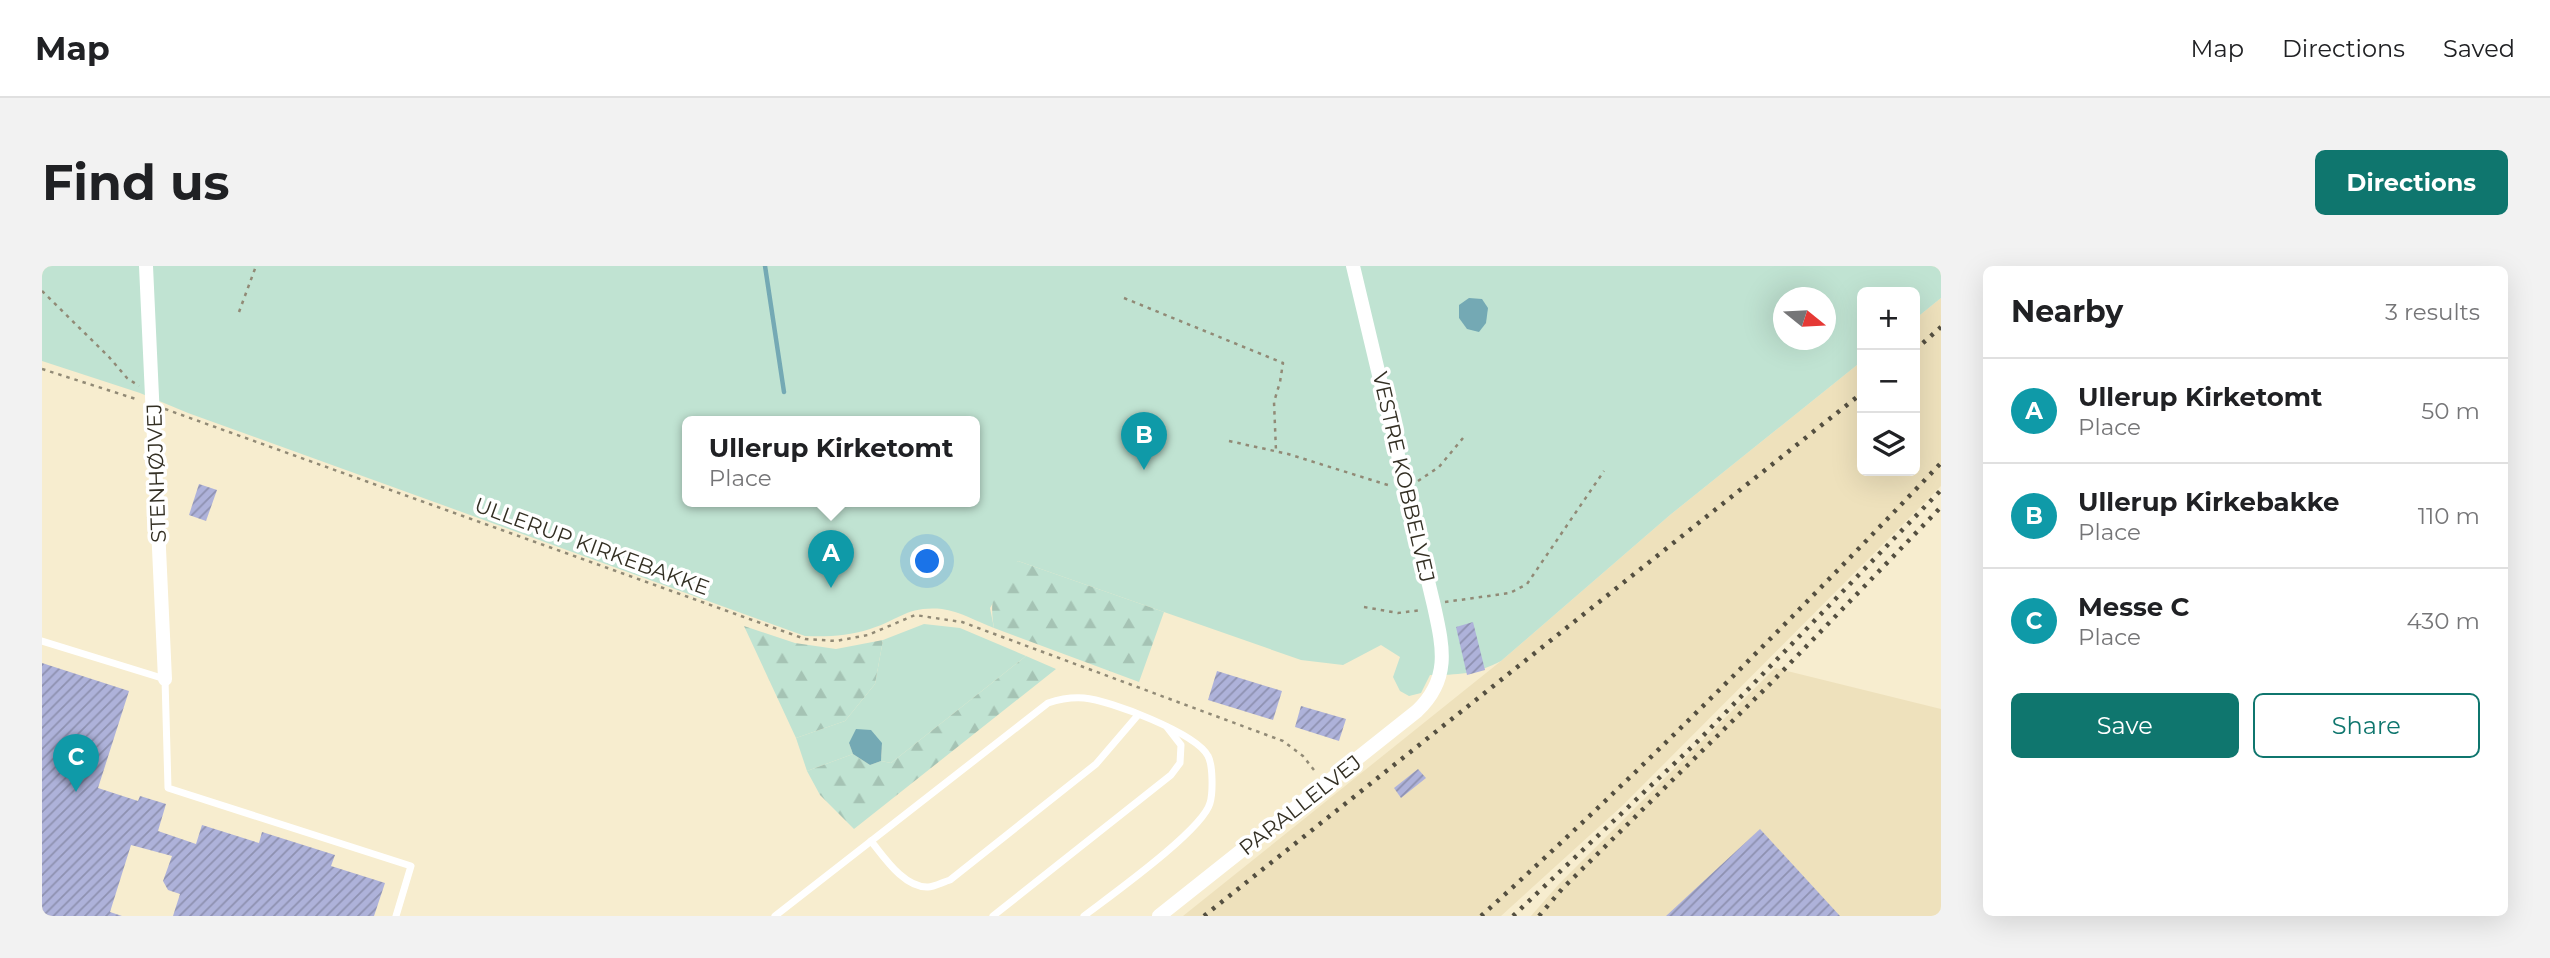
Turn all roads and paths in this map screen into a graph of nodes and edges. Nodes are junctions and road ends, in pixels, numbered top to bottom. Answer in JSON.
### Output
{"nodes":[{"id":1,"x":146,"y":266,"type":"edge"},
{"id":2,"x":256,"y":266,"type":"edge"},
{"id":3,"x":1353,"y":266,"type":"edge"},
{"id":4,"x":42,"y":291,"type":"edge"},
{"id":5,"x":1124,"y":298,"type":"dead end"},
{"id":6,"x":239,"y":312,"type":"dead end"},
{"id":7,"x":42,"y":369,"type":"edge"},
{"id":8,"x":153,"y":400,"type":"junction"},
{"id":9,"x":1463,"y":438,"type":"dead end"},
{"id":10,"x":1229,"y":441,"type":"dead end"},
{"id":11,"x":1276,"y":451,"type":"junction"},
{"id":12,"x":1604,"y":471,"type":"dead end"},
{"id":13,"x":1406,"y":485,"type":"junction"},
{"id":14,"x":1434,"y":606,"type":"junction"},
{"id":15,"x":1364,"y":607,"type":"dead end"},
{"id":16,"x":42,"y":641,"type":"edge"},
{"id":17,"x":165,"y":679,"type":"junction"},
{"id":18,"x":1435,"y":689,"type":"joint"},
{"id":19,"x":1138,"y":715,"type":"junction"},
{"id":20,"x":1164,"y":724,"type":"junction"},
{"id":21,"x":1325,"y":785,"type":"junction"},
{"id":22,"x":871,"y":841,"type":"junction"},
{"id":23,"x":396,"y":916,"type":"edge"},
{"id":24,"x":775,"y":916,"type":"edge"},
{"id":25,"x":993,"y":916,"type":"edge"},
{"id":26,"x":1084,"y":916,"type":"edge"},
{"id":27,"x":1159,"y":916,"type":"edge"}],
"edges":[{"from":1,"to":8,"type":"street","name":"STENHØJVEJ"},
{"from":2,"to":6,"type":"path"},
{"from":3,"to":13,"type":"street","name":"VESTRE KOBBELVEJ"},
{"from":4,"to":8,"type":"path"},
{"from":5,"to":11,"type":"path"},
{"from":7,"to":8,"type":"path"},
{"from":8,"to":17,"type":"street","name":"STENHØJVEJ"},
{"from":8,"to":21,"type":"path","name":"ULLERUP KIRKEBAKKE"},
{"from":9,"to":13,"type":"path"},
{"from":10,"to":11,"type":"path"},
{"from":11,"to":13,"type":"path"},
{"from":12,"to":14,"type":"path"},
{"from":13,"to":14,"type":"street","name":"VESTRE KOBBELVEJ"},
{"from":14,"to":15,"type":"path"},
{"from":14,"to":18,"type":"street","name":"VESTRE KOBBELVEJ"},
{"from":16,"to":17,"type":"lane"},
{"from":17,"to":23,"type":"lane"},
{"from":18,"to":21,"type":"street","name":"PARALLELVEJ"},
{"from":19,"to":20,"type":"lane"},
{"from":19,"to":22,"type":"lane"},
{"from":19,"to":22,"type":"lane"},
{"from":20,"to":25,"type":"lane"},
{"from":20,"to":26,"type":"lane"},
{"from":21,"to":27,"type":"street","name":"PARALLELVEJ"},
{"from":22,"to":24,"type":"lane"}]}
